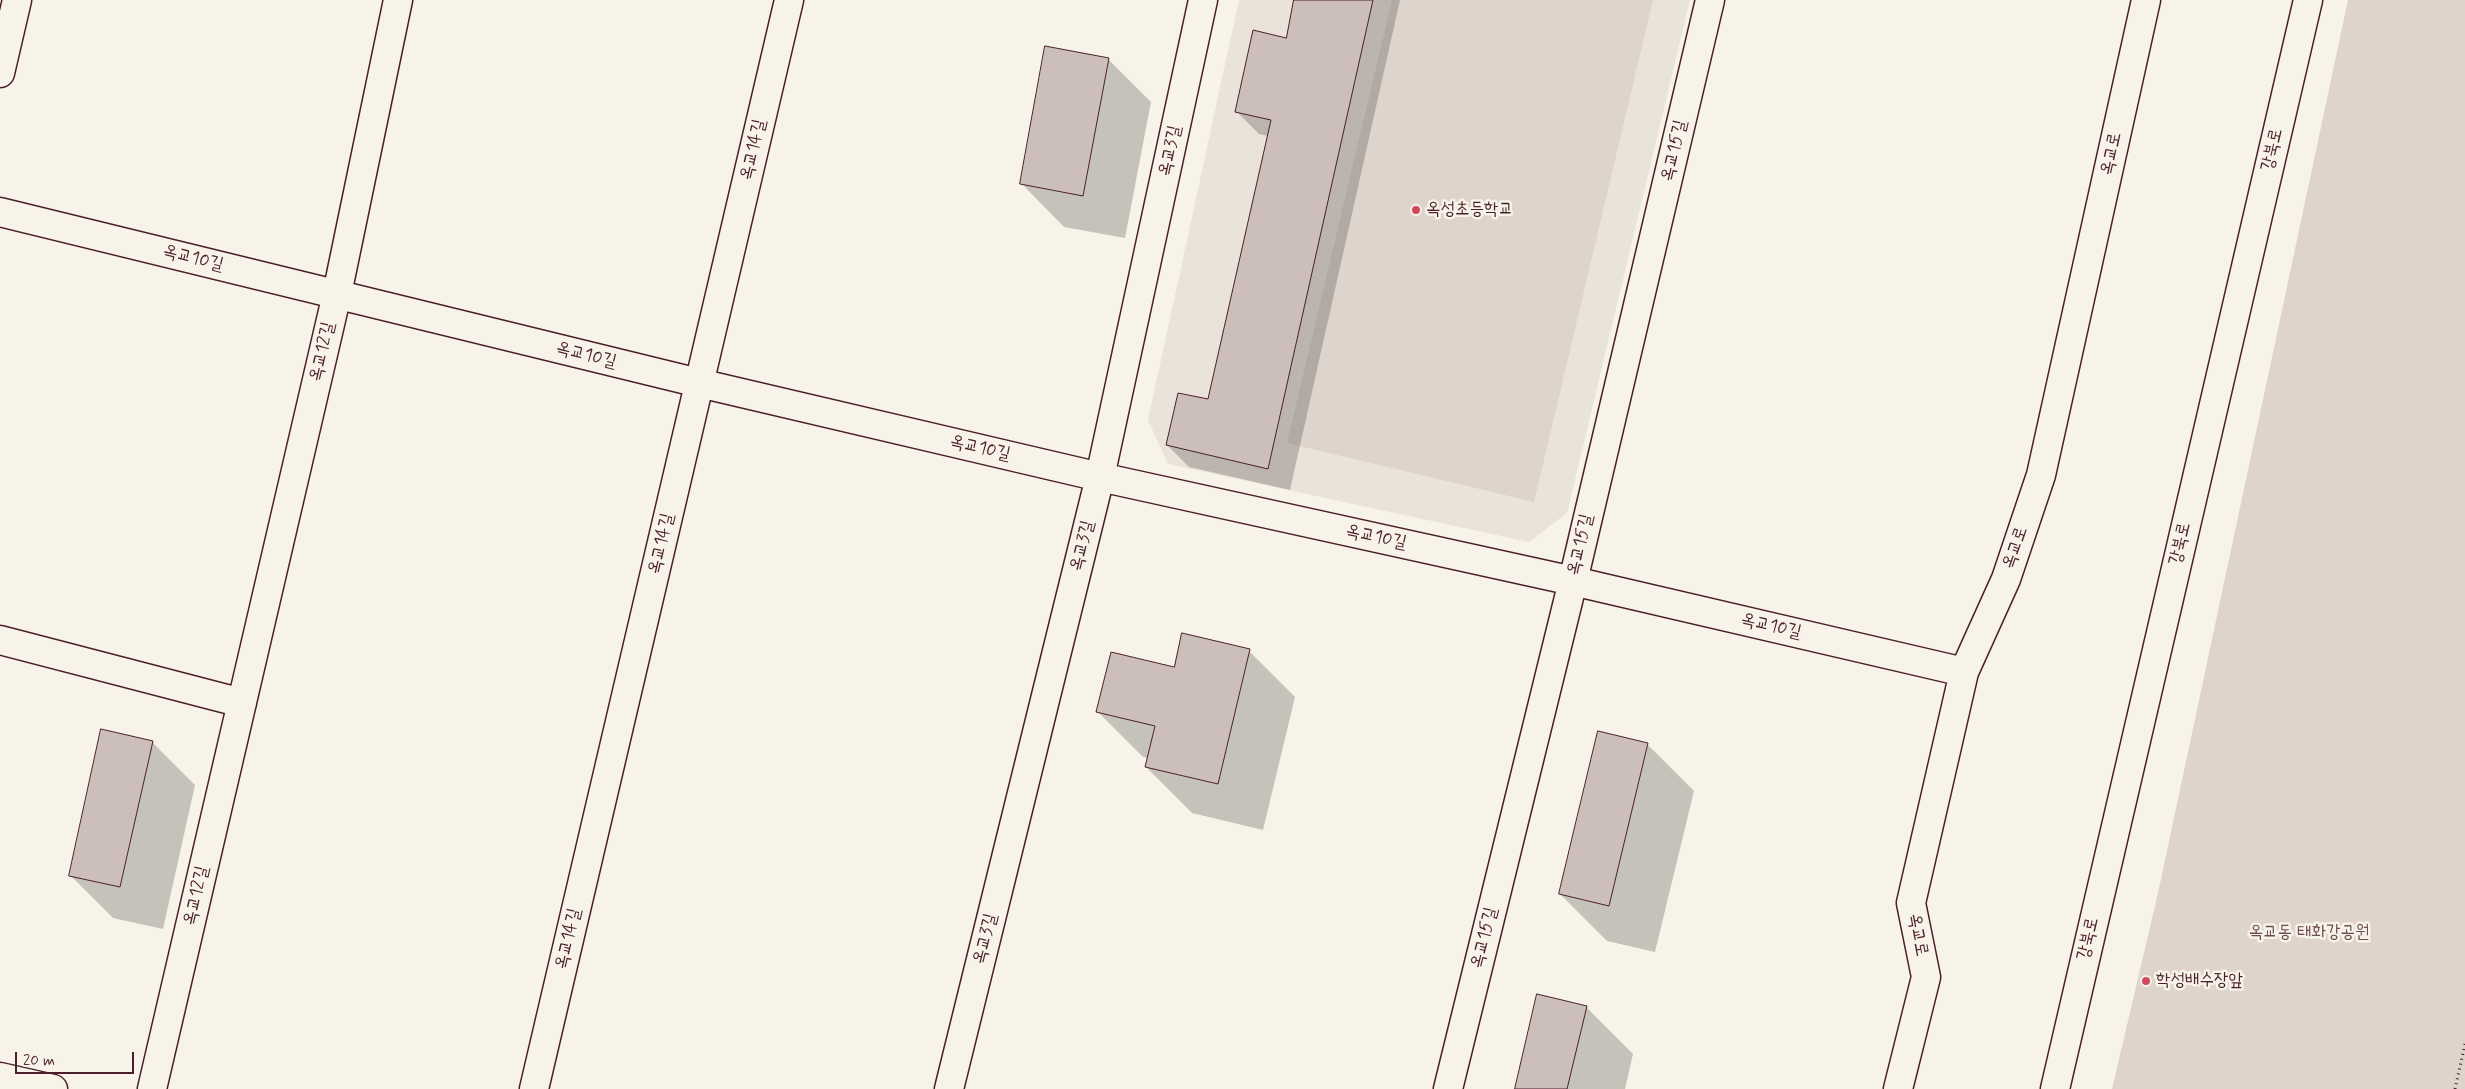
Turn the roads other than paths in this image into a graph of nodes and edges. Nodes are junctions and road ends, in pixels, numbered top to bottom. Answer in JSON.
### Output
{"nodes":[{"id":1,"x":17,"y":0,"type":"edge"},
{"id":2,"x":398,"y":0,"type":"edge"},
{"id":3,"x":789,"y":0,"type":"edge"},
{"id":4,"x":1203,"y":0,"type":"edge"},
{"id":5,"x":1710,"y":0,"type":"edge"},
{"id":6,"x":2146,"y":0,"type":"edge"},
{"id":7,"x":2308,"y":0,"type":"edge"},
{"id":8,"x":0,"y":73,"type":"edge"},
{"id":9,"x":0,"y":212,"type":"edge"},
{"id":10,"x":337,"y":294,"type":"junction"},
{"id":11,"x":699,"y":383,"type":"junction"},
{"id":12,"x":1100,"y":477,"type":"junction"},
{"id":13,"x":1573,"y":581,"type":"junction"},
{"id":14,"x":0,"y":640,"type":"edge"},
{"id":15,"x":1964,"y":672,"type":"junction"},
{"id":16,"x":242,"y":702,"type":"junction"},
{"id":17,"x":0,"y":1077,"type":"edge"},
{"id":18,"x":53,"y":1089,"type":"edge"},
{"id":19,"x":152,"y":1089,"type":"edge"},
{"id":20,"x":534,"y":1089,"type":"edge"},
{"id":21,"x":949,"y":1089,"type":"edge"},
{"id":22,"x":1448,"y":1089,"type":"edge"},
{"id":23,"x":1898,"y":1089,"type":"edge"},
{"id":24,"x":2055,"y":1089,"type":"edge"}],
"edges":[{"from":1,"to":8,"type":"street"},
{"from":2,"to":10,"type":"street","name":"옥교12길"},
{"from":3,"to":11,"type":"street","name":"옥교14길"},
{"from":4,"to":12,"type":"street","name":"옥교3길"},
{"from":5,"to":13,"type":"street","name":"옥교15길"},
{"from":6,"to":15,"type":"street","name":"옥교로"},
{"from":7,"to":24,"type":"street","name":"강북로"},
{"from":9,"to":10,"type":"street","name":"옥교10길"},
{"from":10,"to":11,"type":"street","name":"옥교10길"},
{"from":10,"to":16,"type":"street","name":"옥교12길"},
{"from":11,"to":12,"type":"street","name":"옥교10길"},
{"from":11,"to":20,"type":"street","name":"옥교14길"},
{"from":12,"to":13,"type":"street","name":"옥교10길"},
{"from":12,"to":21,"type":"street","name":"옥교3길"},
{"from":13,"to":15,"type":"street","name":"옥교10길"},
{"from":13,"to":22,"type":"street","name":"옥교15길"},
{"from":14,"to":16,"type":"street"},
{"from":15,"to":23,"type":"street","name":"옥교로"},
{"from":16,"to":19,"type":"street","name":"옥교12길"},
{"from":17,"to":18,"type":"street"}]}
